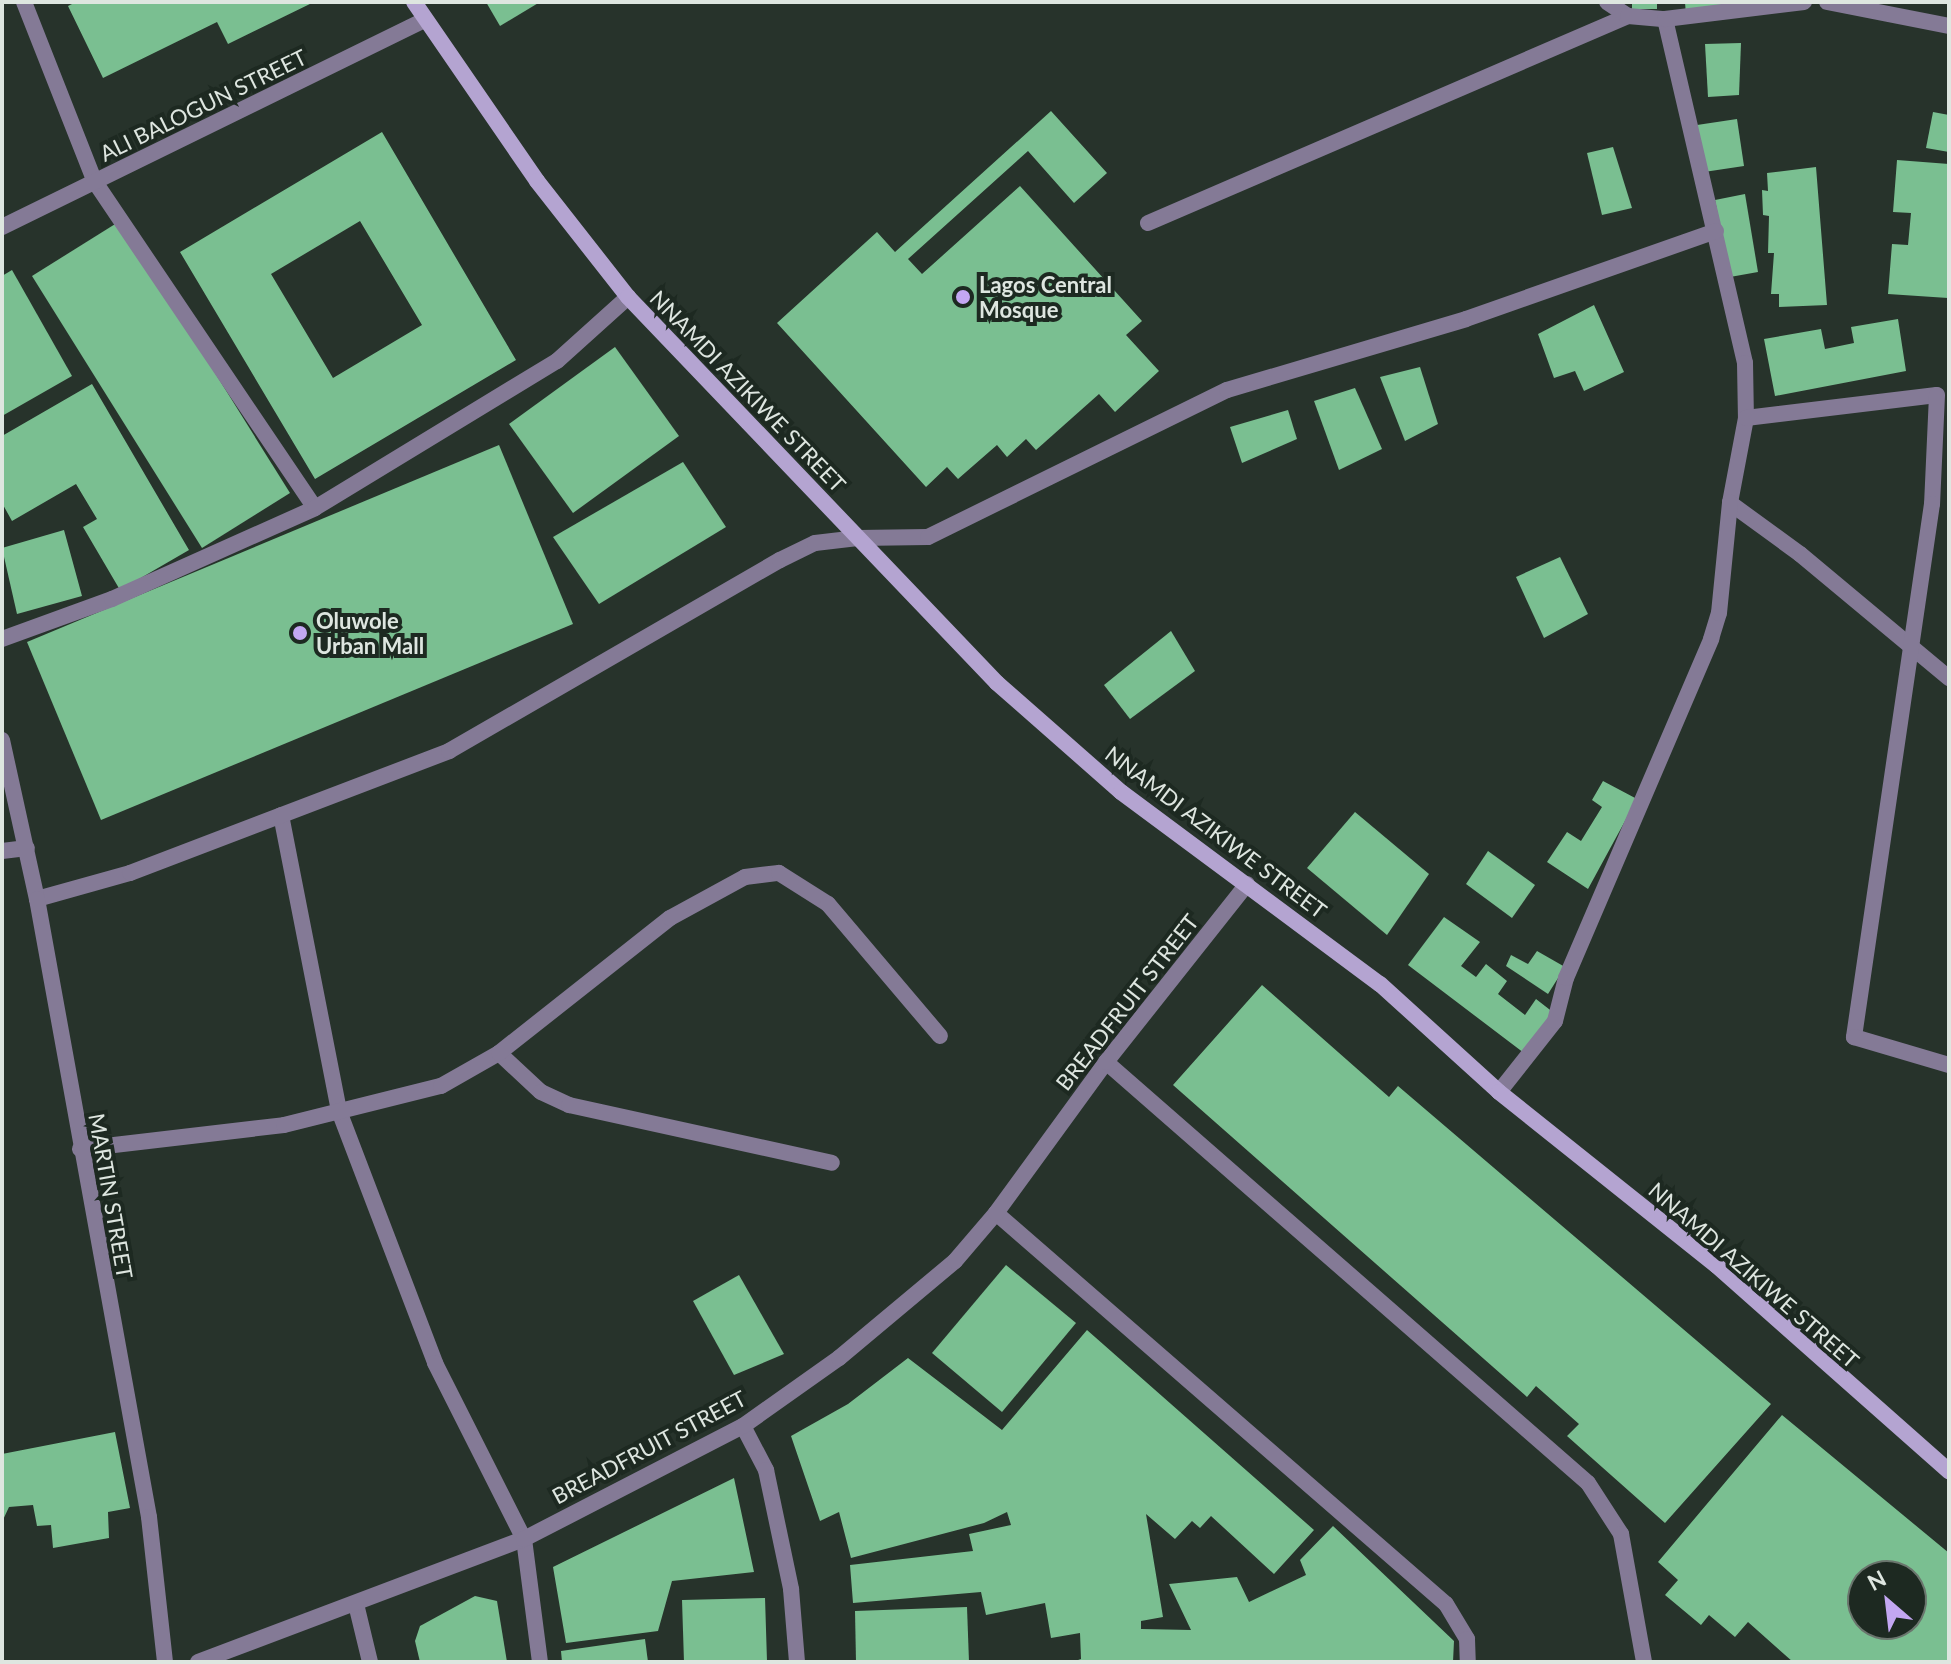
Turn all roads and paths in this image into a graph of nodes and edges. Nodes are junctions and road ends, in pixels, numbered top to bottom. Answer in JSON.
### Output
{"nodes":[{"id":1,"x":24,"y":2,"type":"edge"},
{"id":2,"x":414,"y":2,"type":"edge"},
{"id":3,"x":1607,"y":2,"type":"edge"},
{"id":4,"x":1804,"y":2,"type":"edge"},
{"id":5,"x":1827,"y":2,"type":"edge"},
{"id":6,"x":1628,"y":16,"type":"junction"},
{"id":7,"x":1665,"y":19,"type":"junction"},
{"id":8,"x":423,"y":21,"type":"junction"},
{"id":9,"x":1949,"y":26,"type":"edge"},
{"id":10,"x":95,"y":182,"type":"junction"},
{"id":11,"x":1148,"y":223,"type":"dead end"},
{"id":12,"x":2,"y":227,"type":"edge"},
{"id":13,"x":1716,"y":231,"type":"junction"},
{"id":14,"x":628,"y":297,"type":"junction"},
{"id":15,"x":1746,"y":418,"type":"junction"},
{"id":16,"x":1730,"y":503,"type":"junction"},
{"id":17,"x":315,"y":508,"type":"junction"},
{"id":18,"x":858,"y":538,"type":"junction"},
{"id":19,"x":2,"y":639,"type":"edge"},
{"id":20,"x":1908,"y":649,"type":"junction"},
{"id":21,"x":1949,"y":678,"type":"edge"},
{"id":22,"x":2,"y":740,"type":"edge"},
{"id":23,"x":281,"y":815,"type":"junction"},
{"id":24,"x":27,"y":848,"type":"junction"},
{"id":25,"x":2,"y":851,"type":"edge"},
{"id":26,"x":1247,"y":884,"type":"junction"},
{"id":27,"x":37,"y":899,"type":"junction"},
{"id":28,"x":940,"y":1036,"type":"dead end"},
{"id":29,"x":499,"y":1053,"type":"junction"},
{"id":30,"x":1106,"y":1062,"type":"junction"},
{"id":31,"x":1949,"y":1065,"type":"edge"},
{"id":32,"x":1499,"y":1092,"type":"junction"},
{"id":33,"x":339,"y":1111,"type":"junction"},
{"id":34,"x":80,"y":1149,"type":"junction"},
{"id":35,"x":832,"y":1163,"type":"dead end"},
{"id":36,"x":996,"y":1213,"type":"junction"},
{"id":37,"x":743,"y":1426,"type":"junction"},
{"id":38,"x":1949,"y":1471,"type":"edge"},
{"id":39,"x":524,"y":1539,"type":"junction"},
{"id":40,"x":356,"y":1604,"type":"junction"},
{"id":41,"x":165,"y":1662,"type":"edge"},
{"id":42,"x":198,"y":1662,"type":"edge"},
{"id":43,"x":370,"y":1662,"type":"edge"},
{"id":44,"x":540,"y":1662,"type":"edge"},
{"id":45,"x":797,"y":1662,"type":"edge"},
{"id":46,"x":1468,"y":1662,"type":"edge"},
{"id":47,"x":1644,"y":1662,"type":"edge"}],
"edges":[{"from":1,"to":10,"type":"street"},
{"from":2,"to":8,"type":"main road","name":"NNAMDI AZIKIWE STREET"},
{"from":3,"to":6,"type":"street"},
{"from":4,"to":7,"type":"street"},
{"from":5,"to":9,"type":"street"},
{"from":6,"to":7,"type":"street"},
{"from":6,"to":11,"type":"street"},
{"from":7,"to":13,"type":"street"},
{"from":8,"to":10,"type":"street","name":"ALI BALOGUN STREET"},
{"from":8,"to":14,"type":"main road","name":"NNAMDI AZIKIWE STREET"},
{"from":10,"to":12,"type":"street","name":"ALI BALOGUN STREET"},
{"from":10,"to":17,"type":"street"},
{"from":13,"to":15,"type":"street"},
{"from":13,"to":18,"type":"street"},
{"from":14,"to":17,"type":"street"},
{"from":14,"to":18,"type":"main road","name":"NNAMDI AZIKIWE STREET"},
{"from":15,"to":16,"type":"street"},
{"from":15,"to":20,"type":"street"},
{"from":16,"to":20,"type":"street"},
{"from":16,"to":32,"type":"street"},
{"from":17,"to":19,"type":"street"},
{"from":18,"to":23,"type":"street"},
{"from":18,"to":26,"type":"main road","name":"NNAMDI AZIKIWE STREET"},
{"from":20,"to":21,"type":"street"},
{"from":20,"to":31,"type":"street"},
{"from":22,"to":24,"type":"street","name":"MARTIN STREET"},
{"from":23,"to":27,"type":"street"},
{"from":23,"to":33,"type":"street"},
{"from":24,"to":25,"type":"street"},
{"from":24,"to":27,"type":"street","name":"MARTIN STREET"},
{"from":26,"to":30,"type":"street","name":"BREADFRUIT STREET"},
{"from":26,"to":32,"type":"main road","name":"NNAMDI AZIKIWE STREET"},
{"from":27,"to":34,"type":"street","name":"MARTIN STREET"},
{"from":28,"to":29,"type":"street"},
{"from":29,"to":33,"type":"street"},
{"from":29,"to":35,"type":"street"},
{"from":30,"to":36,"type":"street","name":"BREADFRUIT STREET"},
{"from":30,"to":47,"type":"street"},
{"from":32,"to":38,"type":"main road","name":"NNAMDI AZIKIWE STREET"},
{"from":33,"to":34,"type":"street"},
{"from":33,"to":39,"type":"street"},
{"from":34,"to":41,"type":"street","name":"MARTIN STREET"},
{"from":36,"to":37,"type":"street","name":"BREADFRUIT STREET"},
{"from":36,"to":46,"type":"street"},
{"from":37,"to":39,"type":"street","name":"BREADFRUIT STREET"},
{"from":37,"to":45,"type":"street"},
{"from":39,"to":40,"type":"street","name":"BREADFRUIT STREET"},
{"from":39,"to":44,"type":"street"},
{"from":40,"to":42,"type":"street","name":"BREADFRUIT STREET"},
{"from":40,"to":43,"type":"street"}]}
